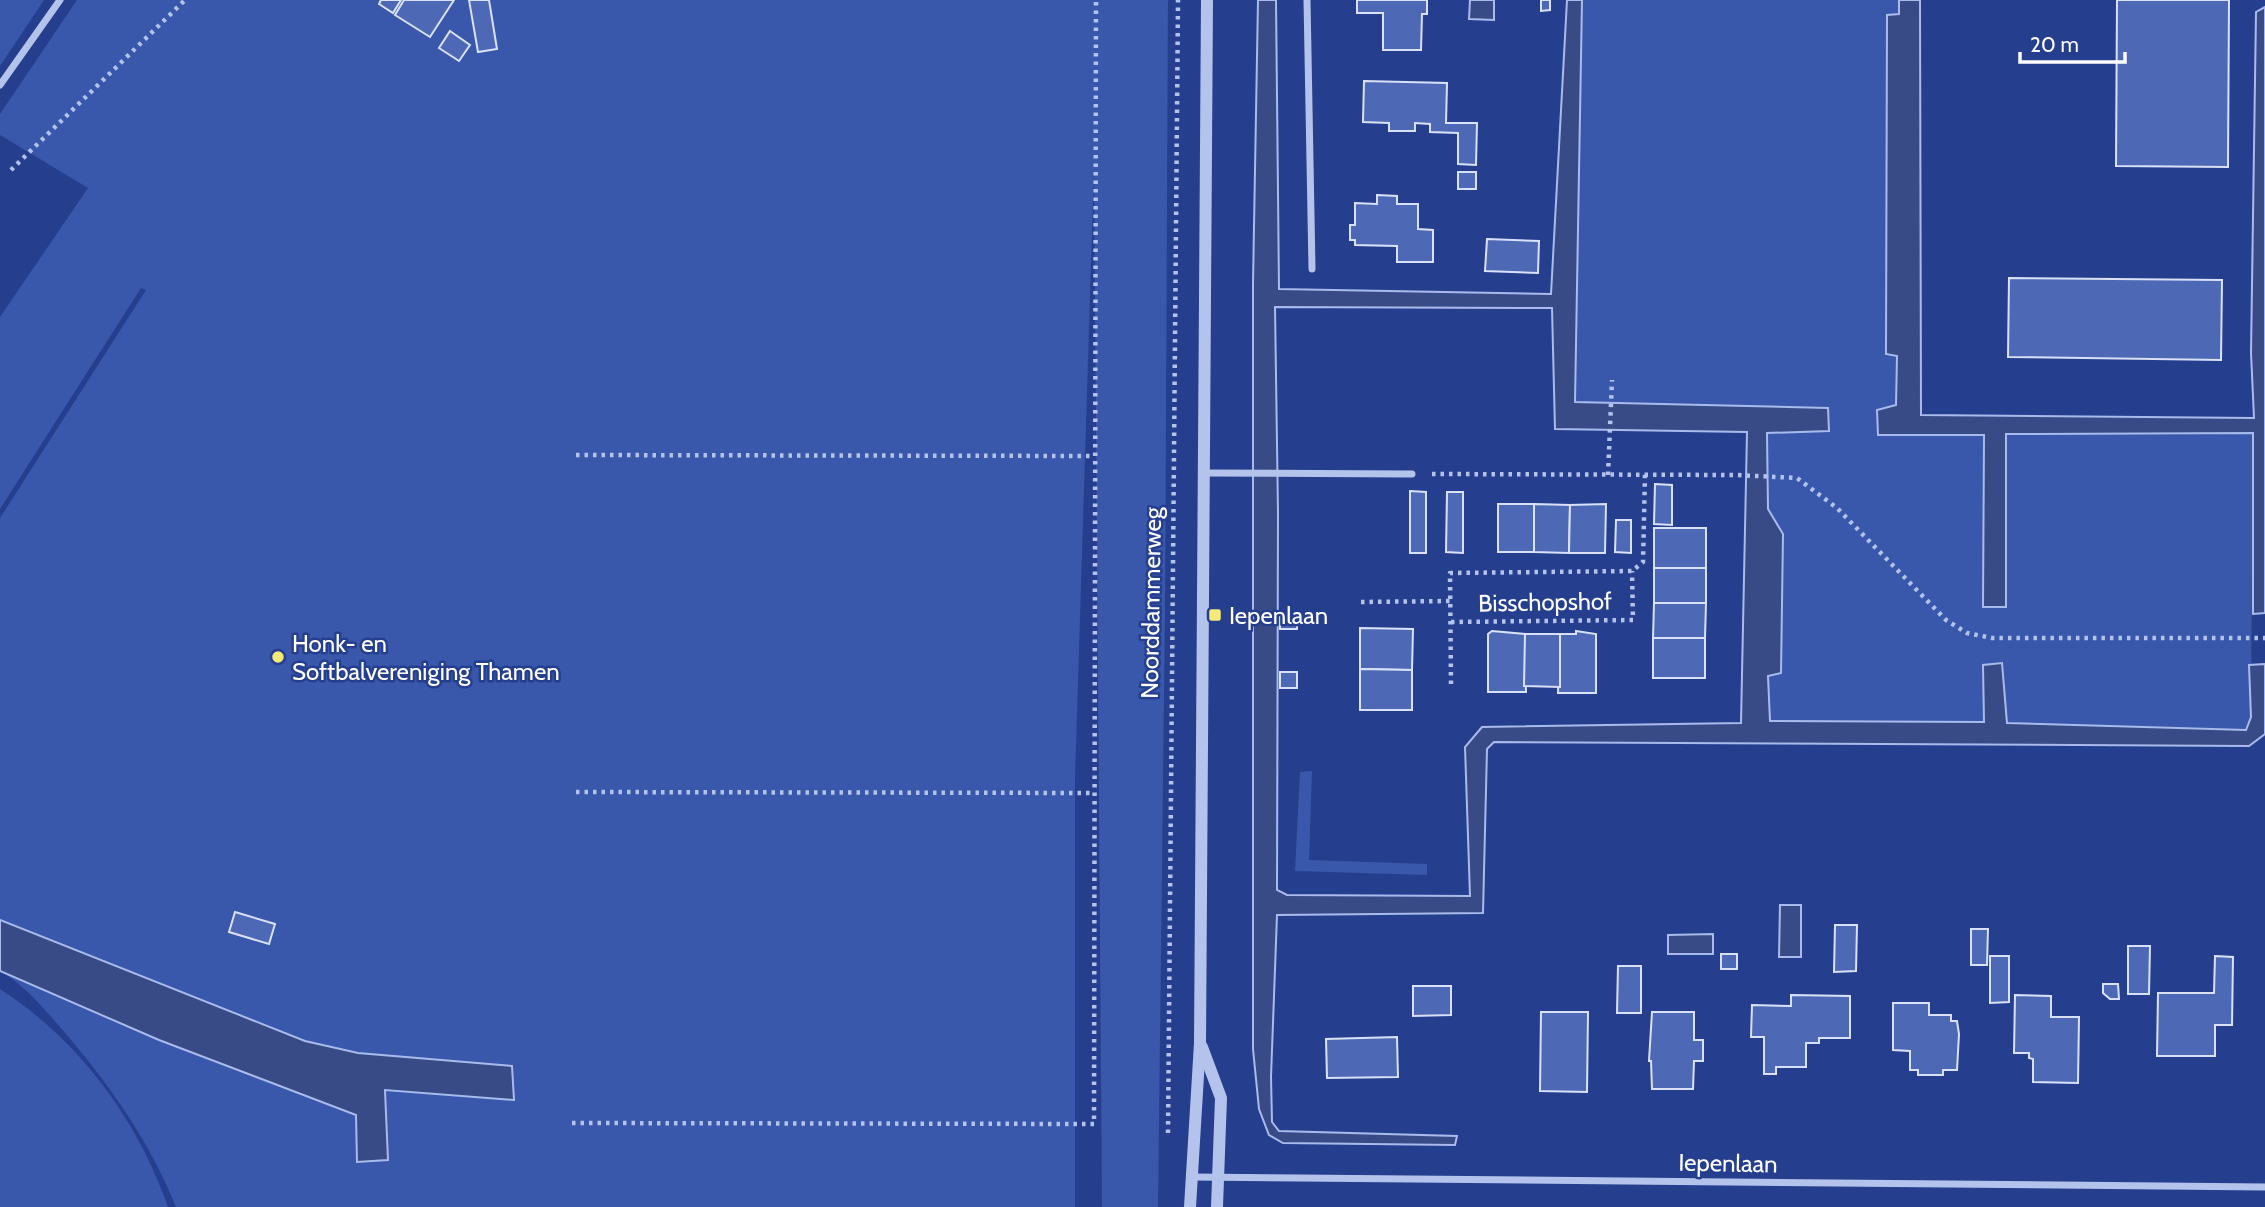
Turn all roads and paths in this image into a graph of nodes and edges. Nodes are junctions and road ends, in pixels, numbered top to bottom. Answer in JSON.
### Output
{"nodes":[{"id":1,"x":61,"y":0,"type":"edge"},
{"id":2,"x":186,"y":0,"type":"edge"},
{"id":3,"x":1096,"y":0,"type":"edge"},
{"id":4,"x":1178,"y":0,"type":"edge"},
{"id":5,"x":1207,"y":0,"type":"edge"},
{"id":6,"x":1307,"y":0,"type":"edge"},
{"id":7,"x":0,"y":85,"type":"edge"},
{"id":8,"x":11,"y":170,"type":"dead end"},
{"id":9,"x":1312,"y":269,"type":"dead end"},
{"id":10,"x":1612,"y":380,"type":"dead end"},
{"id":11,"x":576,"y":455,"type":"dead end"},
{"id":12,"x":1093,"y":456,"type":"junction"},
{"id":13,"x":1203,"y":473,"type":"junction"},
{"id":14,"x":1412,"y":474,"type":"joint"},
{"id":15,"x":1645,"y":474,"type":"junction"},
{"id":16,"x":1608,"y":475,"type":"junction"},
{"id":17,"x":1632,"y":571,"type":"junction"},
{"id":18,"x":1450,"y":601,"type":"junction"},
{"id":19,"x":1361,"y":602,"type":"dead end"},
{"id":20,"x":1451,"y":622,"type":"junction"},
{"id":21,"x":2265,"y":638,"type":"edge"},
{"id":22,"x":1451,"y":684,"type":"dead end"},
{"id":23,"x":576,"y":792,"type":"dead end"},
{"id":24,"x":1093,"y":793,"type":"junction"},
{"id":25,"x":1200,"y":1044,"type":"junction"},
{"id":26,"x":572,"y":1123,"type":"dead end"},
{"id":27,"x":1168,"y":1137,"type":"dead end"},
{"id":28,"x":1190,"y":1177,"type":"junction"},
{"id":29,"x":1217,"y":1178,"type":"junction"},
{"id":30,"x":2265,"y":1187,"type":"edge"},
{"id":31,"x":1190,"y":1207,"type":"edge"},
{"id":32,"x":1217,"y":1207,"type":"edge"}],
"edges":[{"from":1,"to":7,"type":"street"},
{"from":2,"to":8,"type":"path"},
{"from":3,"to":12,"type":"path"},
{"from":4,"to":27,"type":"path","name":"Noorddammerweg"},
{"from":5,"to":13,"type":"street","name":"Noorddammerweg"},
{"from":6,"to":9,"type":"street"},
{"from":10,"to":16,"type":"path"},
{"from":11,"to":12,"type":"path"},
{"from":12,"to":24,"type":"path"},
{"from":13,"to":14,"type":"street"},
{"from":13,"to":25,"type":"street","name":"Noorddammerweg"},
{"from":14,"to":16,"type":"path"},
{"from":15,"to":16,"type":"path"},
{"from":15,"to":17,"type":"path","name":"Bisschopshof"},
{"from":15,"to":21,"type":"path"},
{"from":17,"to":18,"type":"path","name":"Bisschopshof"},
{"from":17,"to":20,"type":"path","name":"Bisschopshof"},
{"from":18,"to":19,"type":"path","name":"Bisschopshof"},
{"from":18,"to":20,"type":"path","name":"Bisschopshof"},
{"from":20,"to":22,"type":"path","name":"Bisschopshof"},
{"from":23,"to":24,"type":"path"},
{"from":24,"to":26,"type":"path"},
{"from":25,"to":28,"type":"street","name":"Noorddammerweg"},
{"from":25,"to":29,"type":"street","name":"Noorddammerweg"},
{"from":28,"to":29,"type":"street","name":"Iepenlaan"},
{"from":28,"to":31,"type":"street","name":"Noorddammerweg"},
{"from":29,"to":30,"type":"street","name":"Iepenlaan"},
{"from":29,"to":32,"type":"street","name":"Noorddammerweg"}]}
